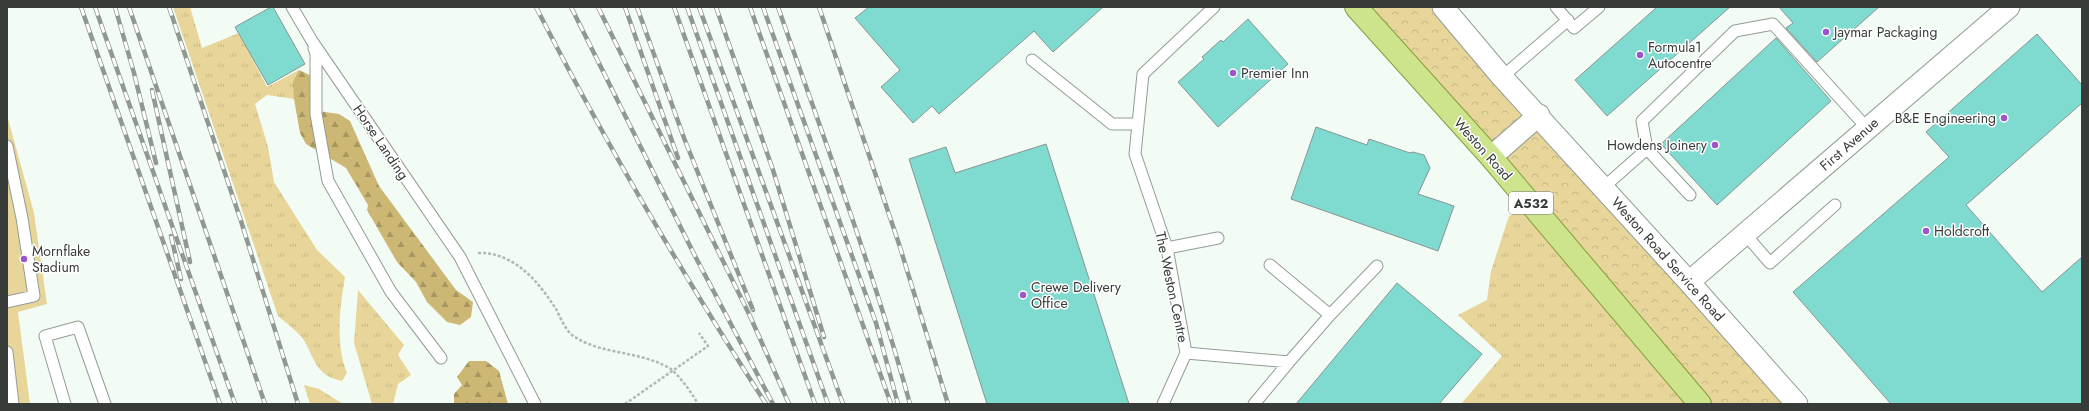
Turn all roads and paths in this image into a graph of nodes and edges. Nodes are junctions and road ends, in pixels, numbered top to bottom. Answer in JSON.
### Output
{"nodes":[{"id":1,"x":292,"y":7,"type":"edge"},
{"id":2,"x":1214,"y":7,"type":"edge"},
{"id":3,"x":1356,"y":7,"type":"edge"},
{"id":4,"x":1443,"y":7,"type":"edge"},
{"id":5,"x":1556,"y":7,"type":"edge"},
{"id":6,"x":1599,"y":7,"type":"edge"},
{"id":7,"x":2008,"y":7,"type":"edge"},
{"id":8,"x":1568,"y":20,"type":"junction"},
{"id":9,"x":312,"y":41,"type":"junction"},
{"id":10,"x":1032,"y":60,"type":"dead end"},
{"id":11,"x":1502,"y":77,"type":"junction"},
{"id":12,"x":1538,"y":115,"type":"junction"},
{"id":13,"x":1138,"y":124,"type":"junction"},
{"id":14,"x":1867,"y":128,"type":"junction"},
{"id":15,"x":7,"y":146,"type":"edge"},
{"id":16,"x":1647,"y":149,"type":"junction"},
{"id":17,"x":1492,"y":157,"type":"junction"},
{"id":18,"x":1604,"y":187,"type":"junction"},
{"id":19,"x":1690,"y":194,"type":"dead end"},
{"id":20,"x":1835,"y":205,"type":"dead end"},
{"id":21,"x":1745,"y":234,"type":"junction"},
{"id":22,"x":1218,"y":238,"type":"dead end"},
{"id":23,"x":1167,"y":248,"type":"junction"},
{"id":24,"x":460,"y":257,"type":"junction"},
{"id":25,"x":1270,"y":265,"type":"dead end"},
{"id":26,"x":1377,"y":266,"type":"dead end"},
{"id":27,"x":1689,"y":282,"type":"junction"},
{"id":28,"x":7,"y":302,"type":"edge"},
{"id":29,"x":1330,"y":315,"type":"junction"},
{"id":30,"x":699,"y":333,"type":"dead end"},
{"id":31,"x":7,"y":352,"type":"edge"},
{"id":32,"x":1186,"y":353,"type":"junction"},
{"id":33,"x":441,"y":358,"type":"dead end"},
{"id":34,"x":1288,"y":362,"type":"junction"},
{"id":35,"x":673,"y":371,"type":"junction"},
{"id":36,"x":13,"y":404,"type":"edge"},
{"id":37,"x":65,"y":404,"type":"edge"},
{"id":38,"x":105,"y":404,"type":"edge"},
{"id":39,"x":535,"y":404,"type":"edge"},
{"id":40,"x":625,"y":404,"type":"edge"},
{"id":41,"x":698,"y":404,"type":"edge"},
{"id":42,"x":1163,"y":404,"type":"edge"},
{"id":43,"x":1254,"y":404,"type":"edge"},
{"id":44,"x":1700,"y":404,"type":"edge"},
{"id":45,"x":1797,"y":404,"type":"edge"}],
"edges":[{"from":1,"to":9,"type":"lane","name":"Horse Landing"},
{"from":2,"to":13,"type":"lane","name":"The Weston Centre"},
{"from":3,"to":17,"type":"main road","name":"Weston Road","number":"A532"},
{"from":4,"to":11,"type":"street","name":"Weston Road Service Road"},
{"from":5,"to":8,"type":"lane"},
{"from":6,"to":8,"type":"lane"},
{"from":7,"to":14,"type":"street","name":"First Avenue"},
{"from":8,"to":11,"type":"lane"},
{"from":9,"to":24,"type":"lane","name":"Horse Landing"},
{"from":9,"to":33,"type":"lane"},
{"from":10,"to":13,"type":"lane"},
{"from":11,"to":12,"type":"street","name":"Weston Road Service Road"},
{"from":12,"to":17,"type":"street"},
{"from":12,"to":18,"type":"street","name":"Weston Road Service Road"},
{"from":13,"to":23,"type":"lane","name":"The Weston Centre"},
{"from":14,"to":16,"type":"lane"},
{"from":14,"to":21,"type":"street","name":"First Avenue"},
{"from":15,"to":28,"type":"lane"},
{"from":16,"to":18,"type":"lane"},
{"from":16,"to":19,"type":"lane"},
{"from":17,"to":44,"type":"main road","name":"Weston Road","number":"A532"},
{"from":18,"to":27,"type":"street","name":"Weston Road Service Road"},
{"from":20,"to":21,"type":"lane"},
{"from":21,"to":27,"type":"street","name":"First Avenue"},
{"from":22,"to":23,"type":"lane"},
{"from":23,"to":32,"type":"lane","name":"The Weston Centre"},
{"from":24,"to":35,"type":"path"},
{"from":24,"to":39,"type":"lane","name":"Horse Landing"},
{"from":25,"to":29,"type":"lane"},
{"from":26,"to":29,"type":"lane"},
{"from":27,"to":45,"type":"street","name":"Weston Road Service Road"},
{"from":29,"to":34,"type":"lane"},
{"from":30,"to":35,"type":"path"},
{"from":31,"to":36,"type":"lane"},
{"from":32,"to":34,"type":"lane"},
{"from":32,"to":42,"type":"lane","name":"The Weston Centre"},
{"from":34,"to":43,"type":"lane"},
{"from":35,"to":40,"type":"path"},
{"from":35,"to":41,"type":"path"},
{"from":37,"to":38,"type":"lane"}]}
